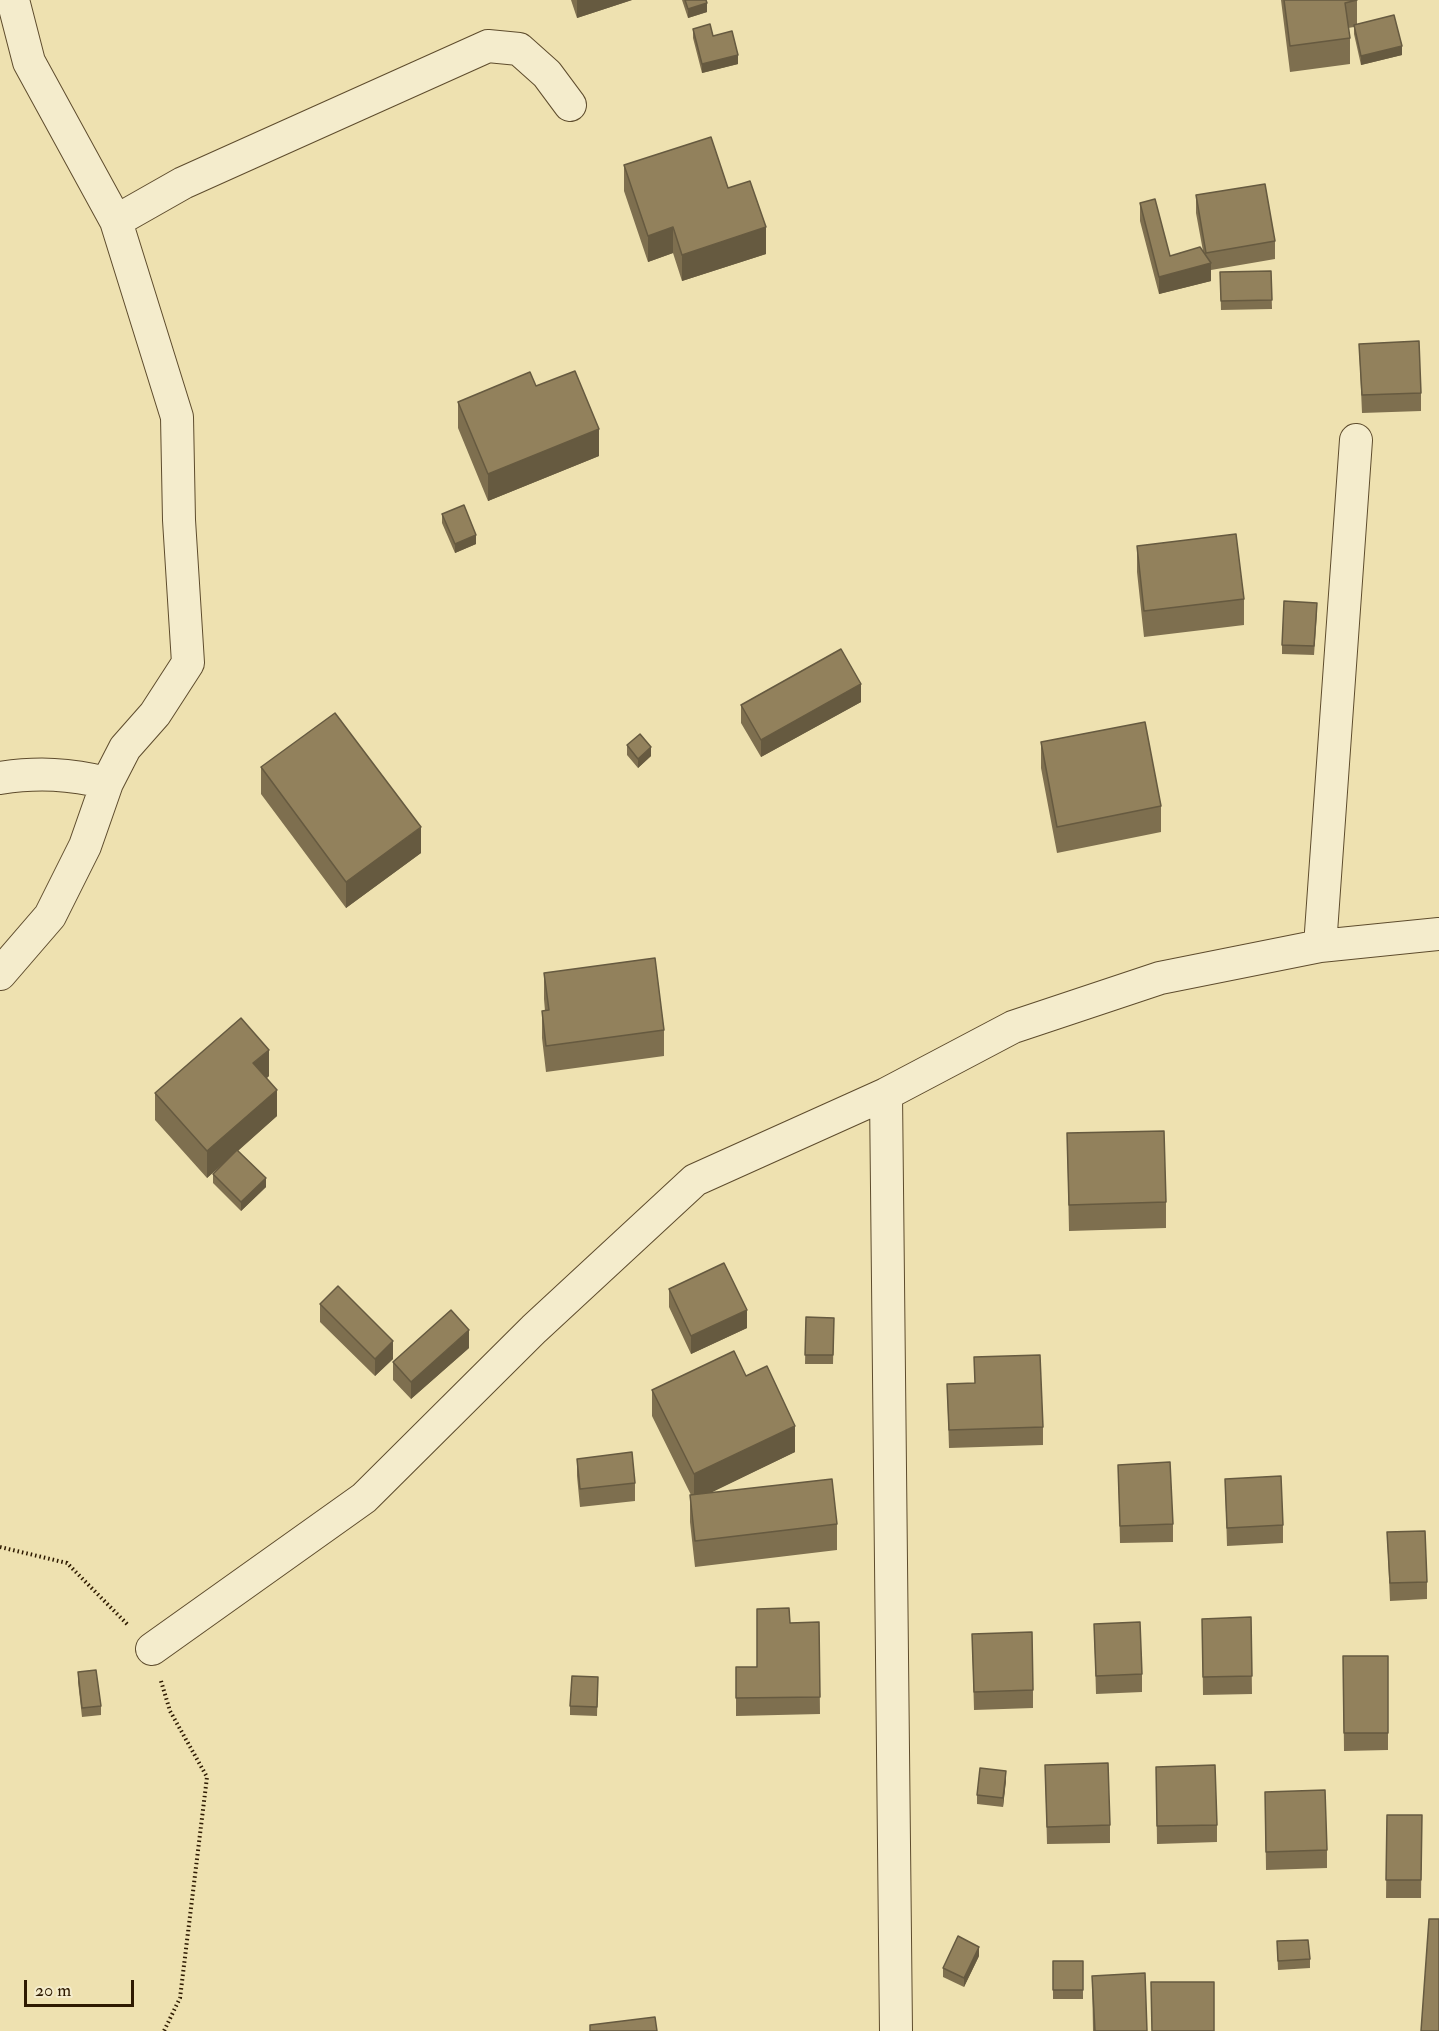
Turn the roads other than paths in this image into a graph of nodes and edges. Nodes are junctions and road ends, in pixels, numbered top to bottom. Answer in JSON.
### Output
{"nodes":[{"id":1,"x":13,"y":0,"type":"edge"},
{"id":2,"x":570,"y":105,"type":"dead end"},
{"id":3,"x":116,"y":221,"type":"junction"},
{"id":4,"x":1356,"y":440,"type":"dead end"},
{"id":5,"x":0,"y":778,"type":"edge"},
{"id":6,"x":107,"y":783,"type":"junction"},
{"id":7,"x":1439,"y":934,"type":"edge"},
{"id":8,"x":1320,"y":946,"type":"junction"},
{"id":9,"x":0,"y":974,"type":"edge"},
{"id":10,"x":886,"y":1094,"type":"junction"},
{"id":11,"x":152,"y":1650,"type":"road end"},
{"id":12,"x":896,"y":2031,"type":"edge"}],
"edges":[{"from":1,"to":3,"type":"street"},
{"from":2,"to":3,"type":"street"},
{"from":3,"to":6,"type":"street"},
{"from":4,"to":8,"type":"street"},
{"from":5,"to":6,"type":"street"},
{"from":6,"to":9,"type":"street"},
{"from":7,"to":8,"type":"street"},
{"from":8,"to":10,"type":"street"},
{"from":10,"to":11,"type":"street"},
{"from":10,"to":12,"type":"street"}]}
